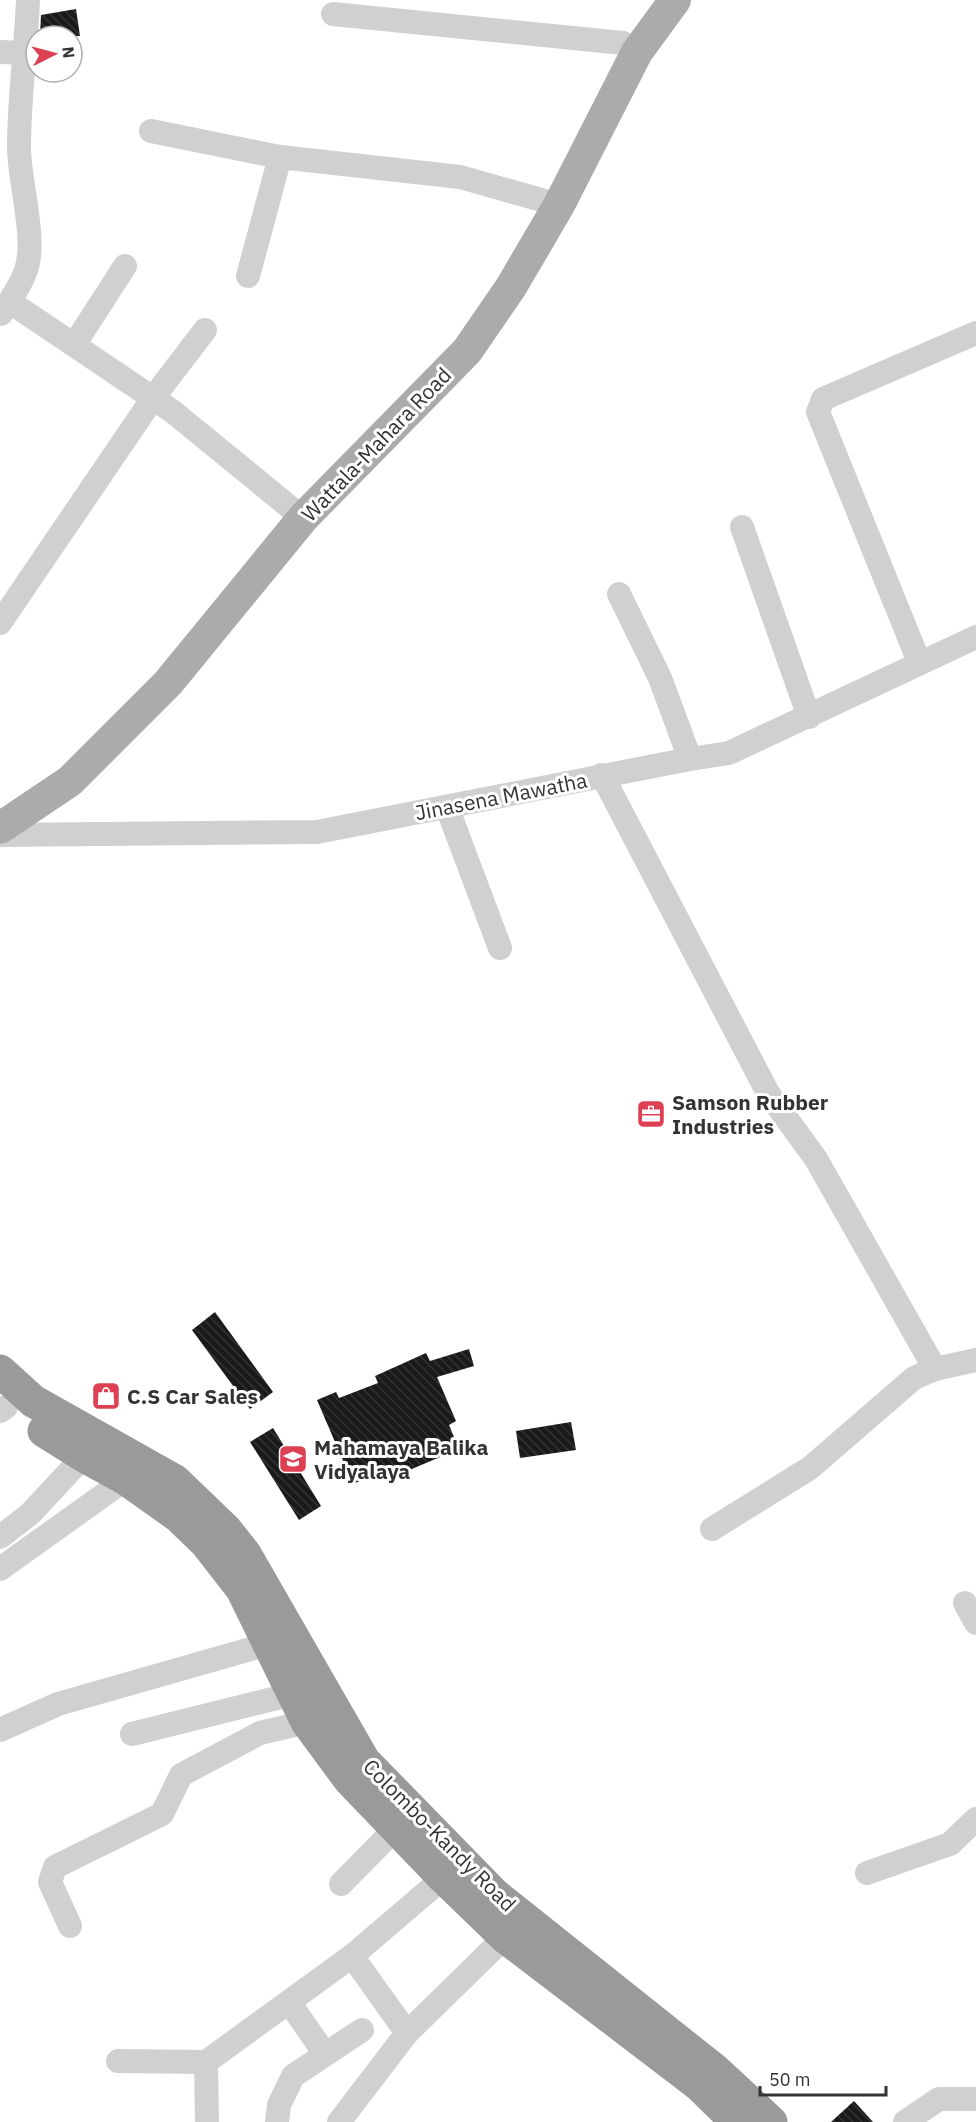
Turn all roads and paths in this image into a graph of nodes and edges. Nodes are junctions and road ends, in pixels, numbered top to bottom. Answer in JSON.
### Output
{"nodes":[{"id":1,"x":28,"y":0,"type":"edge"},
{"id":2,"x":667,"y":2,"type":"edge"},
{"id":3,"x":333,"y":14,"type":"dead end"},
{"id":4,"x":27,"y":24,"type":"edge"},
{"id":5,"x":0,"y":52,"type":"edge"},
{"id":6,"x":637,"y":52,"type":"junction"},
{"id":7,"x":24,"y":53,"type":"edge"},
{"id":8,"x":24,"y":69,"type":"edge"},
{"id":9,"x":151,"y":131,"type":"dead end"},
{"id":10,"x":280,"y":157,"type":"junction"},
{"id":11,"x":559,"y":205,"type":"junction"},
{"id":12,"x":126,"y":266,"type":"dead end"},
{"id":13,"x":248,"y":276,"type":"dead end"},
{"id":14,"x":5,"y":308,"type":"edge"},
{"id":15,"x":205,"y":330,"type":"dead end"},
{"id":16,"x":976,"y":333,"type":"edge"},
{"id":17,"x":74,"y":345,"type":"junction"},
{"id":18,"x":153,"y":398,"type":"junction"},
{"id":19,"x":303,"y":518,"type":"junction"},
{"id":20,"x":742,"y":527,"type":"dead end"},
{"id":21,"x":620,"y":594,"type":"dead end"},
{"id":22,"x":0,"y":623,"type":"edge"},
{"id":23,"x":976,"y":637,"type":"edge"},
{"id":24,"x":919,"y":662,"type":"junction"},
{"id":25,"x":809,"y":717,"type":"junction"},
{"id":26,"x":690,"y":759,"type":"junction"},
{"id":27,"x":602,"y":776,"type":"junction"},
{"id":28,"x":447,"y":807,"type":"junction"},
{"id":29,"x":0,"y":828,"type":"edge"},
{"id":30,"x":0,"y":835,"type":"edge"},
{"id":31,"x":500,"y":948,"type":"dead end"},
{"id":32,"x":976,"y":1360,"type":"edge"},
{"id":33,"x":935,"y":1369,"type":"junction"},
{"id":34,"x":0,"y":1371,"type":"edge"},
{"id":35,"x":2,"y":1406,"type":"edge"},
{"id":36,"x":84,"y":1456,"type":"junction"},
{"id":37,"x":126,"y":1479,"type":"junction"},
{"id":38,"x":712,"y":1529,"type":"dead end"},
{"id":39,"x":0,"y":1537,"type":"edge"},
{"id":40,"x":0,"y":1569,"type":"edge"},
{"id":41,"x":268,"y":1644,"type":"junction"},
{"id":42,"x":300,"y":1708,"type":"junction"},
{"id":43,"x":0,"y":1730,"type":"edge"},
{"id":44,"x":132,"y":1734,"type":"dead end"},
{"id":45,"x":976,"y":1819,"type":"edge"},
{"id":46,"x":396,"y":1828,"type":"junction"},
{"id":47,"x":452,"y":1869,"type":"junction"},
{"id":48,"x":867,"y":1873,"type":"dead end"},
{"id":49,"x":341,"y":1884,"type":"dead end"},
{"id":50,"x":70,"y":1926,"type":"dead end"},
{"id":51,"x":505,"y":1937,"type":"junction"},
{"id":52,"x":352,"y":1956,"type":"junction"},
{"id":53,"x":289,"y":2002,"type":"junction"},
{"id":54,"x":362,"y":2030,"type":"dead end"},
{"id":55,"x":407,"y":2033,"type":"junction"},
{"id":56,"x":326,"y":2054,"type":"junction"},
{"id":57,"x":117,"y":2061,"type":"dead end"},
{"id":58,"x":206,"y":2062,"type":"junction"},
{"id":59,"x":976,"y":2099,"type":"edge"},
{"id":60,"x":207,"y":2122,"type":"edge"},
{"id":61,"x":277,"y":2122,"type":"edge"},
{"id":62,"x":339,"y":2122,"type":"edge"},
{"id":63,"x":737,"y":2122,"type":"edge"},
{"id":64,"x":771,"y":2122,"type":"edge"},
{"id":65,"x":905,"y":2122,"type":"edge"}],
"edges":[{"from":1,"to":4,"type":"street"},
{"from":2,"to":6,"type":"main road","name":"Wattala-Mahara Road"},
{"from":3,"to":6,"type":"street"},
{"from":5,"to":7,"type":"street"},
{"from":6,"to":11,"type":"main road","name":"Wattala-Mahara Road"},
{"from":8,"to":14,"type":"street"},
{"from":9,"to":10,"type":"street"},
{"from":10,"to":11,"type":"street"},
{"from":10,"to":13,"type":"street"},
{"from":11,"to":19,"type":"main road","name":"Wattala-Mahara Road"},
{"from":12,"to":17,"type":"street"},
{"from":14,"to":17,"type":"street"},
{"from":15,"to":18,"type":"street"},
{"from":16,"to":24,"type":"street"},
{"from":17,"to":18,"type":"street"},
{"from":18,"to":19,"type":"street"},
{"from":18,"to":22,"type":"street"},
{"from":19,"to":29,"type":"main road","name":"Wattala-Mahara Road"},
{"from":20,"to":25,"type":"street"},
{"from":21,"to":26,"type":"street"},
{"from":23,"to":24,"type":"street","name":"Jinasena Mawatha"},
{"from":24,"to":25,"type":"street","name":"Jinasena Mawatha"},
{"from":25,"to":26,"type":"street","name":"Jinasena Mawatha"},
{"from":26,"to":27,"type":"street","name":"Jinasena Mawatha"},
{"from":27,"to":28,"type":"street","name":"Jinasena Mawatha"},
{"from":27,"to":33,"type":"street"},
{"from":28,"to":30,"type":"street","name":"Jinasena Mawatha"},
{"from":28,"to":31,"type":"street"},
{"from":32,"to":33,"type":"street"},
{"from":33,"to":38,"type":"street"},
{"from":34,"to":47,"type":"highway","name":"Colombo-Kandy Road"},
{"from":35,"to":36,"type":"highway","name":"Colombo-Kandy Road"},
{"from":36,"to":37,"type":"highway","name":"Colombo-Kandy Road"},
{"from":36,"to":39,"type":"street"},
{"from":37,"to":40,"type":"street"},
{"from":37,"to":41,"type":"highway","name":"Colombo-Kandy Road"},
{"from":41,"to":42,"type":"highway","name":"Colombo-Kandy Road"},
{"from":41,"to":43,"type":"street"},
{"from":42,"to":44,"type":"street"},
{"from":42,"to":46,"type":"highway","name":"Colombo-Kandy Road"},
{"from":42,"to":50,"type":"street"},
{"from":45,"to":48,"type":"street"},
{"from":46,"to":47,"type":"highway","name":"Colombo-Kandy Road"},
{"from":46,"to":49,"type":"street"},
{"from":47,"to":51,"type":"highway","name":"Colombo-Kandy Road"},
{"from":47,"to":52,"type":"street"},
{"from":47,"to":64,"type":"highway","name":"Colombo-Kandy Road"},
{"from":51,"to":55,"type":"street"},
{"from":51,"to":63,"type":"highway","name":"Colombo-Kandy Road"},
{"from":52,"to":53,"type":"street"},
{"from":52,"to":55,"type":"street"},
{"from":53,"to":56,"type":"street"},
{"from":53,"to":58,"type":"street"},
{"from":54,"to":56,"type":"street"},
{"from":55,"to":62,"type":"street"},
{"from":56,"to":61,"type":"street"},
{"from":57,"to":58,"type":"street"},
{"from":58,"to":60,"type":"street"},
{"from":59,"to":65,"type":"street"}]}
